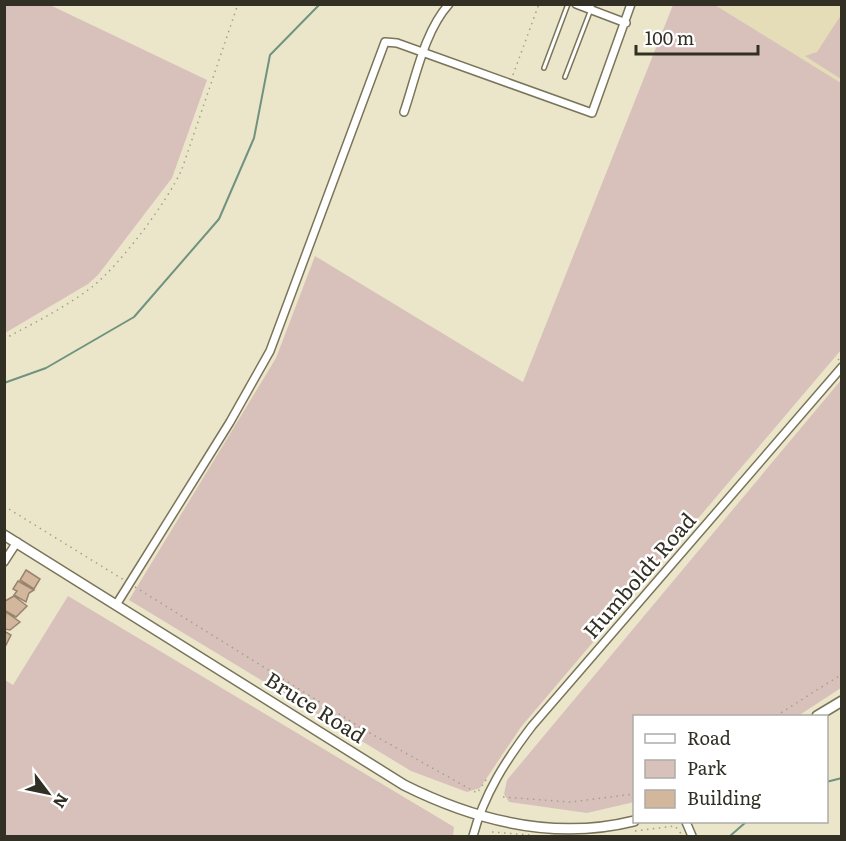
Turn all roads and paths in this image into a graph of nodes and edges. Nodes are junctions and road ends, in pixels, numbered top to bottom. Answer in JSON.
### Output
{"nodes":[{"id":1,"x":238,"y":4,"type":"edge"},
{"id":2,"x":449,"y":4,"type":"edge"},
{"id":3,"x":539,"y":4,"type":"edge"},
{"id":4,"x":568,"y":4,"type":"edge"},
{"id":5,"x":576,"y":4,"type":"edge"},
{"id":6,"x":631,"y":4,"type":"edge"},
{"id":7,"x":592,"y":7,"type":"edge"},
{"id":8,"x":626,"y":22,"type":"junction"},
{"id":9,"x":424,"y":53,"type":"junction"},
{"id":10,"x":544,"y":68,"type":"dead end"},
{"id":11,"x":513,"y":75,"type":"dead end"},
{"id":12,"x":565,"y":77,"type":"dead end"},
{"id":13,"x":404,"y":112,"type":"dead end"},
{"id":14,"x":4,"y":339,"type":"edge"},
{"id":15,"x":842,"y":367,"type":"edge"},
{"id":16,"x":4,"y":506,"type":"edge"},
{"id":17,"x":4,"y":535,"type":"edge"},
{"id":18,"x":17,"y":542,"type":"junction"},
{"id":19,"x":4,"y":562,"type":"edge"},
{"id":20,"x":130,"y":583,"type":"junction"},
{"id":21,"x":116,"y":605,"type":"junction"},
{"id":22,"x":842,"y":674,"type":"edge"},
{"id":23,"x":842,"y":701,"type":"edge"},
{"id":24,"x":779,"y":715,"type":"edge"},
{"id":25,"x":820,"y":715,"type":"edge"},
{"id":26,"x":477,"y":793,"type":"dead end"},
{"id":27,"x":633,"y":794,"type":"edge"},
{"id":28,"x":503,"y":797,"type":"dead end"},
{"id":29,"x":478,"y":817,"type":"junction"},
{"id":30,"x":633,"y":821,"type":"edge"},
{"id":31,"x":686,"y":823,"type":"edge"},
{"id":32,"x":669,"y":826,"type":"dead end"},
{"id":33,"x":492,"y":832,"type":"dead end"},
{"id":34,"x":531,"y":835,"type":"edge"},
{"id":35,"x":473,"y":837,"type":"edge"},
{"id":36,"x":682,"y":837,"type":"edge"},
{"id":37,"x":692,"y":837,"type":"edge"}],
"edges":[{"from":1,"to":14,"type":"path"},
{"from":2,"to":9,"type":"street"},
{"from":3,"to":11,"type":"path"},
{"from":4,"to":10,"type":"lane"},
{"from":5,"to":7,"type":"street"},
{"from":6,"to":8,"type":"street"},
{"from":7,"to":8,"type":"street"},
{"from":7,"to":12,"type":"lane"},
{"from":8,"to":9,"type":"street"},
{"from":9,"to":13,"type":"street"},
{"from":9,"to":20,"type":"street"},
{"from":15,"to":29,"type":"street","name":"Humboldt Road"},
{"from":16,"to":20,"type":"path"},
{"from":17,"to":18,"type":"street","name":"Bruce Road"},
{"from":18,"to":19,"type":"street"},
{"from":18,"to":21,"type":"street","name":"Bruce Road"},
{"from":20,"to":21,"type":"street"},
{"from":20,"to":26,"type":"path"},
{"from":21,"to":29,"type":"street","name":"Bruce Road"},
{"from":22,"to":24,"type":"path"},
{"from":23,"to":25,"type":"street"},
{"from":27,"to":28,"type":"path"},
{"from":29,"to":30,"type":"street","name":"Bruce Road"},
{"from":29,"to":35,"type":"street","name":"Humboldt Road"},
{"from":31,"to":37,"type":"street"},
{"from":32,"to":36,"type":"path"},
{"from":33,"to":34,"type":"path"}]}
